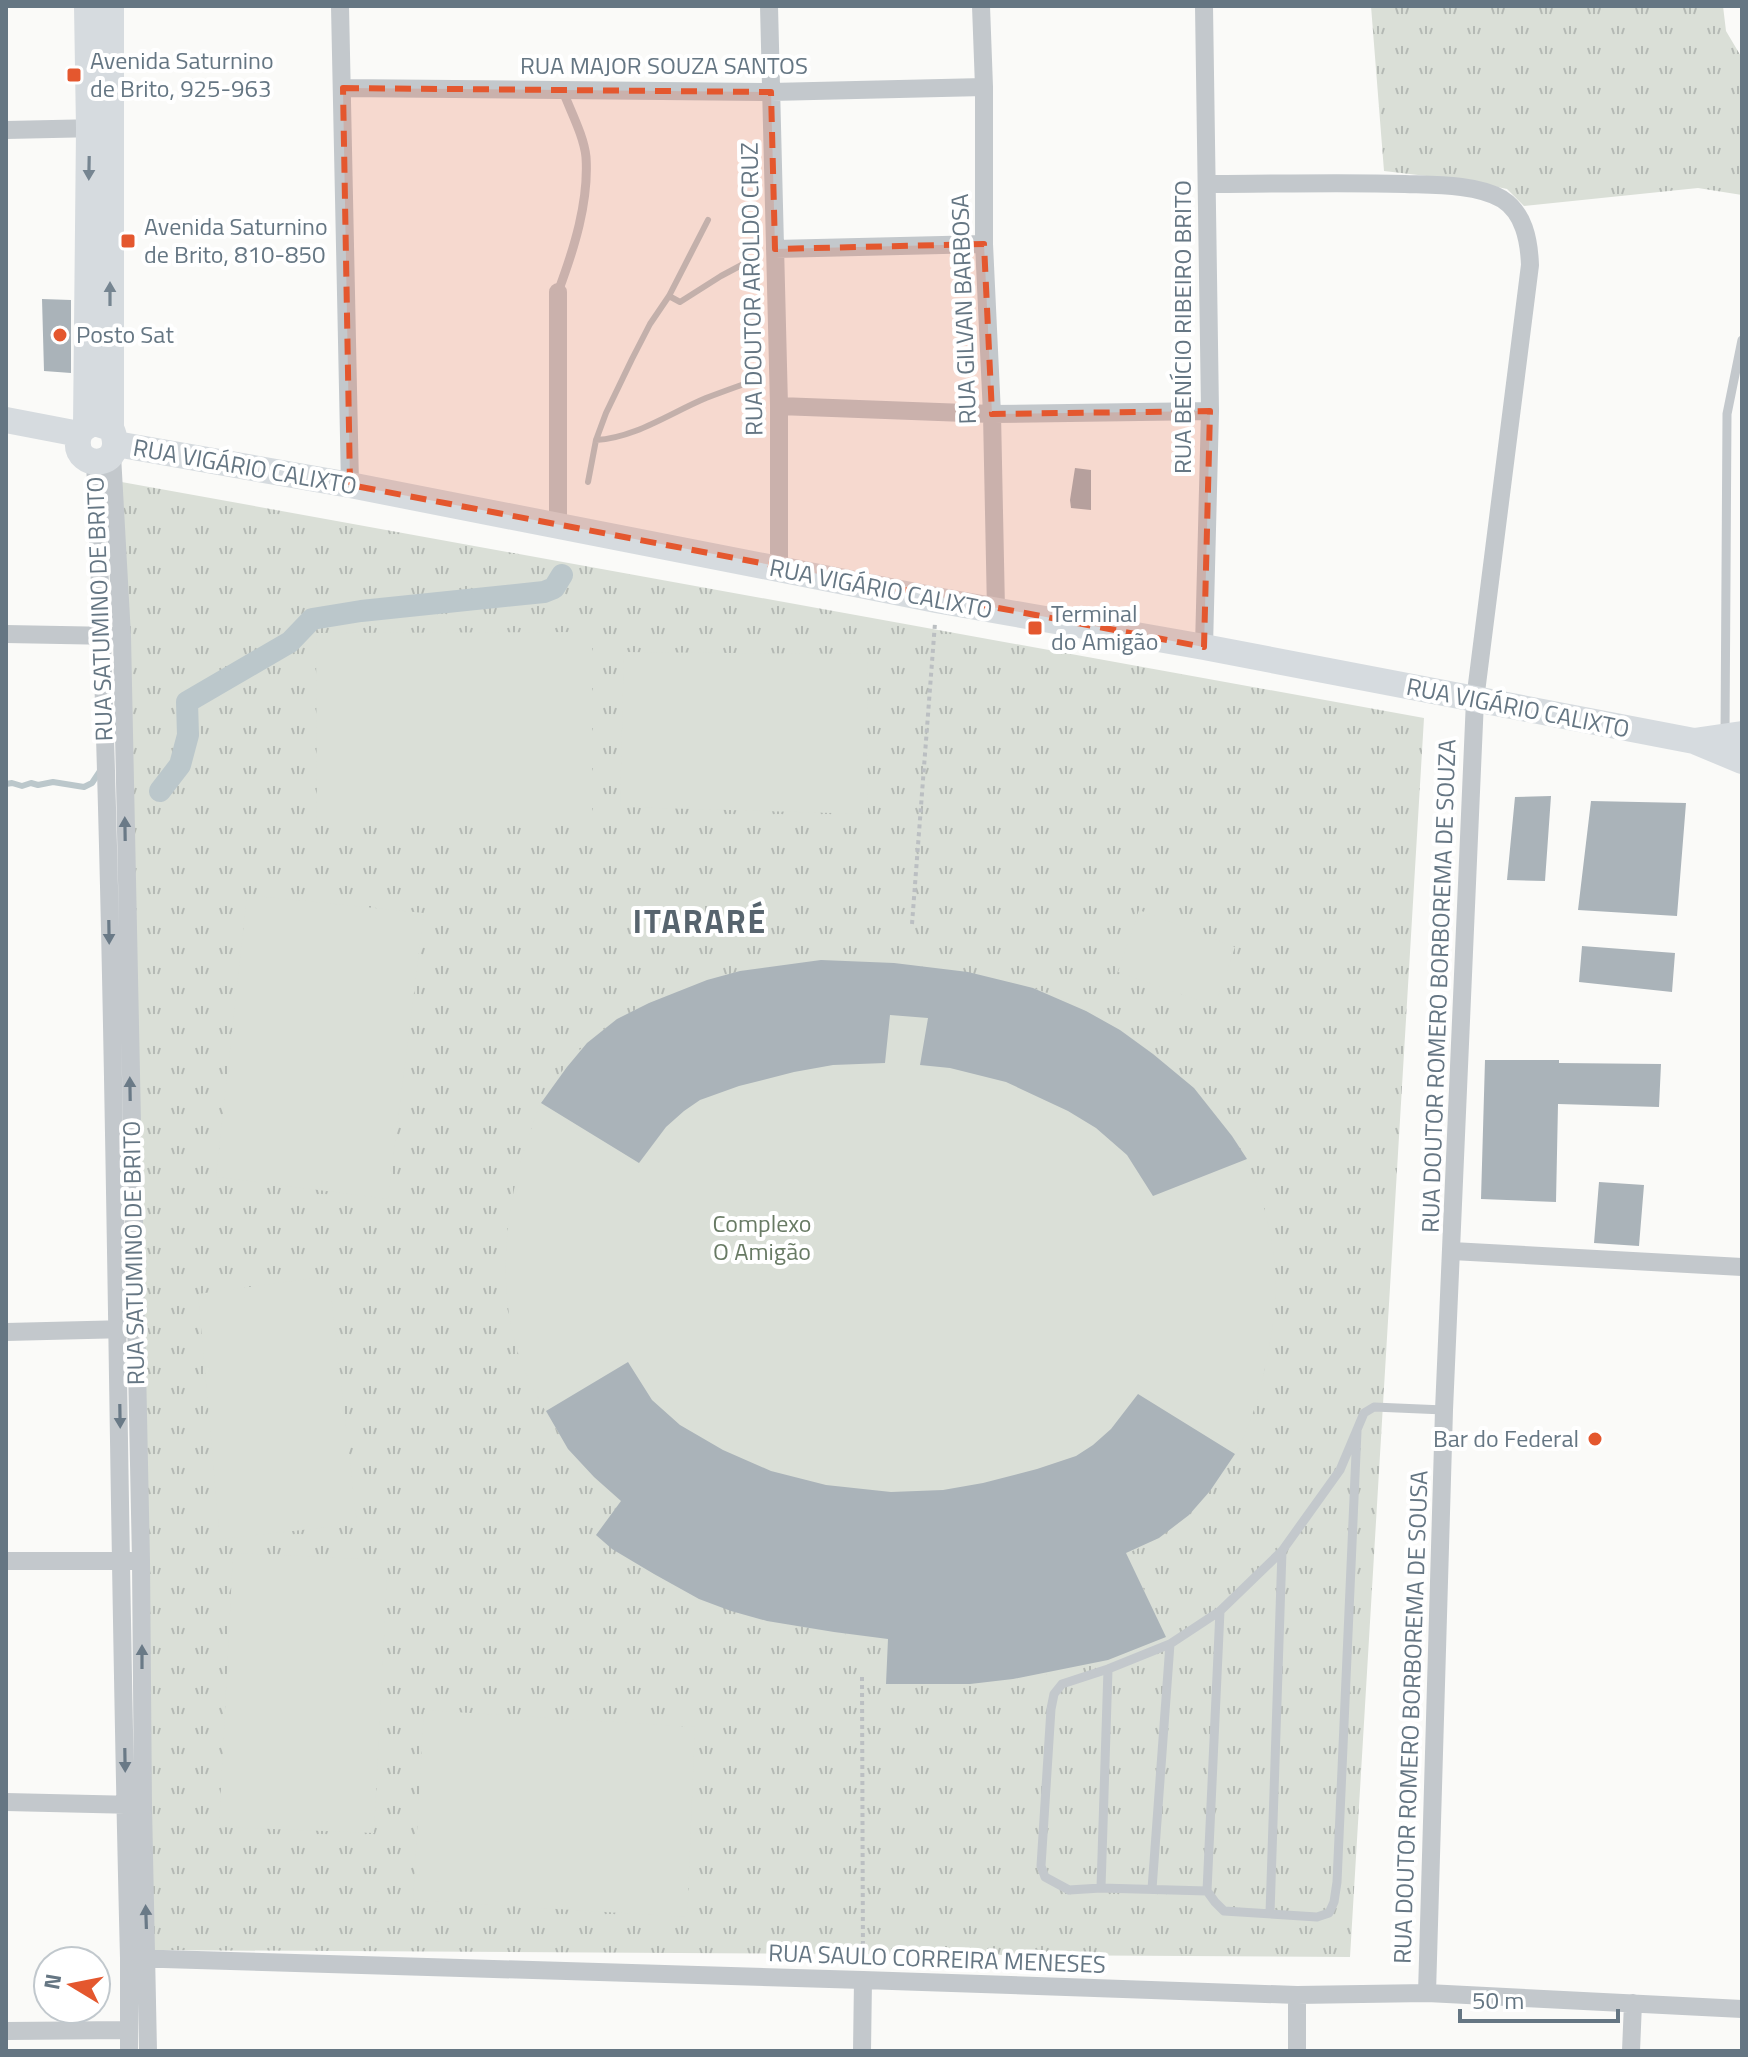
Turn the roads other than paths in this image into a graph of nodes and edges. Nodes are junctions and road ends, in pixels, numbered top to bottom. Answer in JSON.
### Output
{"nodes":[{"id":1,"x":87,"y":6,"type":"edge"},
{"id":2,"x":111,"y":6,"type":"edge"},
{"id":3,"x":340,"y":6,"type":"edge"},
{"id":4,"x":769,"y":6,"type":"edge"},
{"id":5,"x":981,"y":6,"type":"edge"},
{"id":6,"x":1204,"y":6,"type":"edge"},
{"id":7,"x":984,"y":87,"type":"junction"},
{"id":8,"x":343,"y":88,"type":"junction"},
{"id":9,"x":563,"y":90,"type":"junction"},
{"id":10,"x":771,"y":92,"type":"junction"},
{"id":11,"x":99,"y":128,"type":"junction"},
{"id":12,"x":6,"y":130,"type":"edge"},
{"id":13,"x":1207,"y":184,"type":"junction"},
{"id":14,"x":984,"y":244,"type":"junction"},
{"id":15,"x":775,"y":249,"type":"junction"},
{"id":16,"x":558,"y":292,"type":"joint"},
{"id":17,"x":1742,"y":340,"type":"edge"},
{"id":18,"x":779,"y":406,"type":"junction"},
{"id":19,"x":1210,"y":411,"type":"junction"},
{"id":20,"x":992,"y":414,"type":"junction"},
{"id":21,"x":6,"y":420,"type":"edge"},
{"id":22,"x":100,"y":442,"type":"junction"},
{"id":23,"x":350,"y":485,"type":"junction"},
{"id":24,"x":558,"y":527,"type":"junction"},
{"id":25,"x":779,"y":570,"type":"junction"},
{"id":26,"x":996,"y":610,"type":"junction"},
{"id":27,"x":6,"y":634,"type":"edge"},
{"id":28,"x":103,"y":636,"type":"junction"},
{"id":29,"x":122,"y":636,"type":"junction"},
{"id":30,"x":1204,"y":647,"type":"junction"},
{"id":31,"x":1475,"y":700,"type":"junction"},
{"id":32,"x":1734,"y":735,"type":"edge"},
{"id":33,"x":1694,"y":741,"type":"junction"},
{"id":34,"x":1742,"y":761,"type":"edge"},
{"id":35,"x":1452,"y":1251,"type":"junction"},
{"id":36,"x":1742,"y":1267,"type":"edge"},
{"id":37,"x":127,"y":1329,"type":"junction"},
{"id":38,"x":6,"y":1332,"type":"edge"},
{"id":39,"x":1444,"y":1410,"type":"junction"},
{"id":40,"x":1357,"y":1431,"type":"junction"},
{"id":41,"x":1282,"y":1551,"type":"junction"},
{"id":42,"x":6,"y":1561,"type":"edge"},
{"id":43,"x":122,"y":1561,"type":"junction"},
{"id":44,"x":141,"y":1561,"type":"junction"},
{"id":45,"x":1220,"y":1611,"type":"junction"},
{"id":46,"x":1170,"y":1644,"type":"junction"},
{"id":47,"x":1108,"y":1669,"type":"junction"},
{"id":48,"x":6,"y":1802,"type":"edge"},
{"id":49,"x":134,"y":1805,"type":"junction"},
{"id":50,"x":1101,"y":1888,"type":"junction"},
{"id":51,"x":1152,"y":1889,"type":"junction"},
{"id":52,"x":1207,"y":1891,"type":"junction"},
{"id":53,"x":1270,"y":1913,"type":"junction"},
{"id":54,"x":138,"y":1958,"type":"junction"},
{"id":55,"x":863,"y":1980,"type":"junction"},
{"id":56,"x":1427,"y":1993,"type":"junction"},
{"id":57,"x":1297,"y":1995,"type":"junction"},
{"id":58,"x":1633,"y":2003,"type":"junction"},
{"id":59,"x":1742,"y":2009,"type":"edge"},
{"id":60,"x":129,"y":2030,"type":"junction"},
{"id":61,"x":6,"y":2031,"type":"edge"},
{"id":62,"x":129,"y":2051,"type":"edge"},
{"id":63,"x":148,"y":2051,"type":"edge"},
{"id":64,"x":862,"y":2051,"type":"edge"},
{"id":65,"x":1297,"y":2051,"type":"edge"},
{"id":66,"x":1631,"y":2051,"type":"edge"}],
"edges":[{"from":1,"to":11,"type":"main road","name":"RUA SATUMINO DE BRITO"},
{"from":2,"to":11,"type":"main road","name":"RUA SATUMINO DE BRITO"},
{"from":3,"to":8,"type":"street"},
{"from":4,"to":10,"type":"street","name":"RUA DOUTOR AROLDO CRUZ"},
{"from":5,"to":7,"type":"street","name":"RUA GILVAN BARBOSA"},
{"from":6,"to":13,"type":"street","name":"RUA BENÍCIO RIBEIRO BRITO"},
{"from":7,"to":10,"type":"street","name":"RUA MAJOR SOUZA SANTOS"},
{"from":7,"to":14,"type":"street","name":"RUA GILVAN BARBOSA"},
{"from":8,"to":9,"type":"street","name":"RUA MAJOR SOUZA SANTOS"},
{"from":8,"to":23,"type":"street"},
{"from":9,"to":10,"type":"street","name":"RUA MAJOR SOUZA SANTOS"},
{"from":9,"to":16,"type":"lane"},
{"from":10,"to":15,"type":"street","name":"RUA DOUTOR AROLDO CRUZ"},
{"from":11,"to":12,"type":"street"},
{"from":11,"to":22,"type":"main road","name":"RUA SATUMINO DE BRITO"},
{"from":13,"to":19,"type":"street","name":"RUA BENÍCIO RIBEIRO BRITO"},
{"from":13,"to":31,"type":"street","name":"RUA DOUTOR ROMERO BORBOREMA DE SOUZA"},
{"from":14,"to":15,"type":"street"},
{"from":14,"to":20,"type":"street","name":"RUA GILVAN BARBOSA"},
{"from":15,"to":18,"type":"street","name":"RUA DOUTOR AROLDO CRUZ"},
{"from":16,"to":24,"type":"street"},
{"from":17,"to":32,"type":"lane"},
{"from":18,"to":20,"type":"street"},
{"from":18,"to":25,"type":"street","name":"RUA DOUTOR AROLDO CRUZ"},
{"from":19,"to":20,"type":"street"},
{"from":19,"to":30,"type":"street","name":"RUA BENÍCIO RIBEIRO BRITO"},
{"from":20,"to":26,"type":"street","name":"RUA GILVAN BARBOSA"},
{"from":21,"to":22,"type":"main road","name":"RUA VIGÁRIO CALIXTO"},
{"from":22,"to":23,"type":"main road","name":"RUA VIGÁRIO CALIXTO"},
{"from":22,"to":28,"type":"street","name":"RUA SATUMINO DE BRITO"},
{"from":22,"to":29,"type":"street","name":"RUA SATUMINO DE BRITO"},
{"from":23,"to":24,"type":"main road","name":"RUA VIGÁRIO CALIXTO"},
{"from":24,"to":25,"type":"main road","name":"RUA VIGÁRIO CALIXTO"},
{"from":25,"to":26,"type":"main road","name":"RUA VIGÁRIO CALIXTO"},
{"from":26,"to":30,"type":"main road","name":"RUA VIGÁRIO CALIXTO"},
{"from":27,"to":28,"type":"street"},
{"from":28,"to":29,"type":"street"},
{"from":28,"to":37,"type":"street","name":"RUA SATUMINO DE BRITO","one_way":true},
{"from":37,"to":29,"type":"street","name":"RUA SATUMINO DE BRITO","one_way":true},
{"from":30,"to":31,"type":"main road","name":"RUA VIGÁRIO CALIXTO"},
{"from":31,"to":33,"type":"main road","name":"RUA VIGÁRIO CALIXTO"},
{"from":31,"to":35,"type":"street","name":"RUA DOUTOR ROMERO BORBOREMA DE SOUZA"},
{"from":32,"to":33,"type":"main road","name":"RUA VIGÁRIO CALIXTO"},
{"from":33,"to":34,"type":"main road","name":"RUA VIGÁRIO CALIXTO"},
{"from":35,"to":36,"type":"street"},
{"from":35,"to":39,"type":"street","name":"RUA DOUTOR ROMERO BORBOREMA DE SOUSA"},
{"from":37,"to":38,"type":"street"},
{"from":37,"to":43,"type":"street","name":"RUA SATUMINO DE BRITO","one_way":true},
{"from":37,"to":44,"type":"street","name":"RUA SATUMINO DE BRITO"},
{"from":39,"to":40,"type":"lane"},
{"from":39,"to":56,"type":"street","name":"RUA DOUTOR ROMERO BORBOREMA DE SOUSA"},
{"from":40,"to":41,"type":"lane"},
{"from":40,"to":53,"type":"lane"},
{"from":41,"to":45,"type":"lane"},
{"from":41,"to":53,"type":"lane"},
{"from":42,"to":43,"type":"street"},
{"from":43,"to":44,"type":"street"},
{"from":43,"to":49,"type":"street","name":"RUA SATUMINO DE BRITO","one_way":true},
{"from":49,"to":44,"type":"street","name":"RUA SATUMINO DE BRITO","one_way":true},
{"from":45,"to":46,"type":"lane"},
{"from":45,"to":52,"type":"lane"},
{"from":46,"to":47,"type":"lane"},
{"from":46,"to":51,"type":"lane"},
{"from":47,"to":50,"type":"lane"},
{"from":47,"to":50,"type":"lane"},
{"from":48,"to":49,"type":"street"},
{"from":49,"to":54,"type":"street","name":"RUA SATUMINO DE BRITO"},
{"from":50,"to":51,"type":"lane"},
{"from":51,"to":52,"type":"lane"},
{"from":52,"to":53,"type":"lane"},
{"from":54,"to":55,"type":"street","name":"RUA SAULO CORREIRA MENESES"},
{"from":54,"to":60,"type":"street","name":"RUA SATUMINO DE BRITO"},
{"from":54,"to":63,"type":"street","name":"RUA SATUMINO DE BRITO"},
{"from":55,"to":57,"type":"street","name":"RUA SAULO CORREIRA MENESES"},
{"from":55,"to":64,"type":"street"},
{"from":56,"to":57,"type":"street","name":"RUA SAULO CORREIRA MENESES"},
{"from":56,"to":58,"type":"street","name":"RUA SAULO CORREIRA MENESES"},
{"from":57,"to":65,"type":"street"},
{"from":58,"to":59,"type":"street","name":"RUA SAULO CORREIRA MENESES"},
{"from":58,"to":66,"type":"street"},
{"from":60,"to":61,"type":"street"},
{"from":60,"to":62,"type":"street","name":"RUA SATUMINO DE BRITO"}]}
